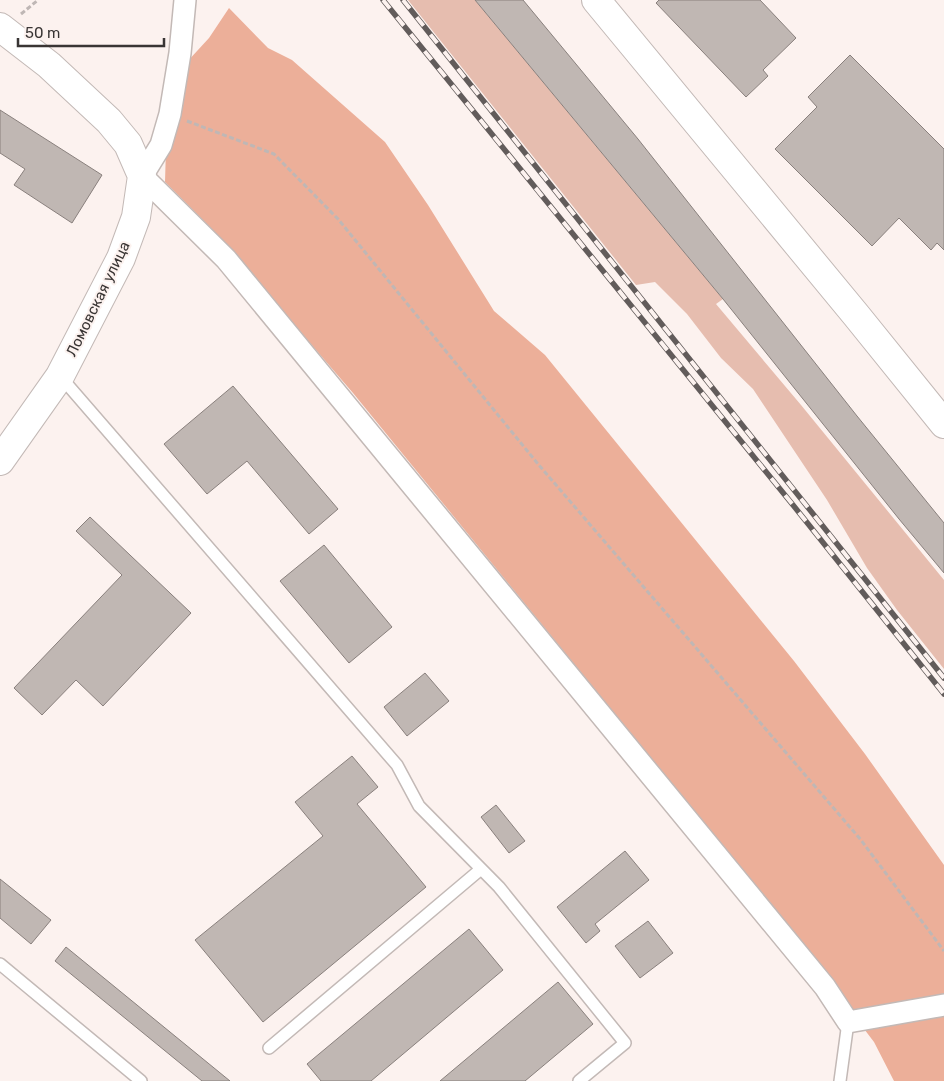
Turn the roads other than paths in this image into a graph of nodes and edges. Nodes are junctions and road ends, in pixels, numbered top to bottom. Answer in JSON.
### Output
{"nodes":[{"id":1,"x":185,"y":0,"type":"edge"},
{"id":2,"x":596,"y":0,"type":"edge"},
{"id":3,"x":0,"y":27,"type":"edge"},
{"id":4,"x":142,"y":176,"type":"junction"},
{"id":5,"x":60,"y":376,"type":"junction"},
{"id":6,"x":944,"y":424,"type":"edge"},
{"id":7,"x":0,"y":461,"type":"edge"},
{"id":8,"x":481,"y":869,"type":"junction"},
{"id":9,"x":0,"y":964,"type":"edge"},
{"id":10,"x":944,"y":1005,"type":"edge"},
{"id":11,"x":848,"y":1022,"type":"junction"},
{"id":12,"x":269,"y":1048,"type":"dead end"},
{"id":13,"x":141,"y":1081,"type":"edge"},
{"id":14,"x":579,"y":1081,"type":"edge"},
{"id":15,"x":840,"y":1081,"type":"edge"}],
"edges":[{"from":1,"to":4,"type":"street"},
{"from":2,"to":6,"type":"street"},
{"from":3,"to":4,"type":"street"},
{"from":4,"to":5,"type":"street","name":"Ломовская улица"},
{"from":4,"to":11,"type":"street"},
{"from":5,"to":7,"type":"street","name":"Ломовская улица"},
{"from":5,"to":8,"type":"lane"},
{"from":8,"to":12,"type":"lane"},
{"from":8,"to":14,"type":"lane"},
{"from":9,"to":13,"type":"lane"},
{"from":10,"to":11,"type":"street"},
{"from":11,"to":15,"type":"lane"}]}
